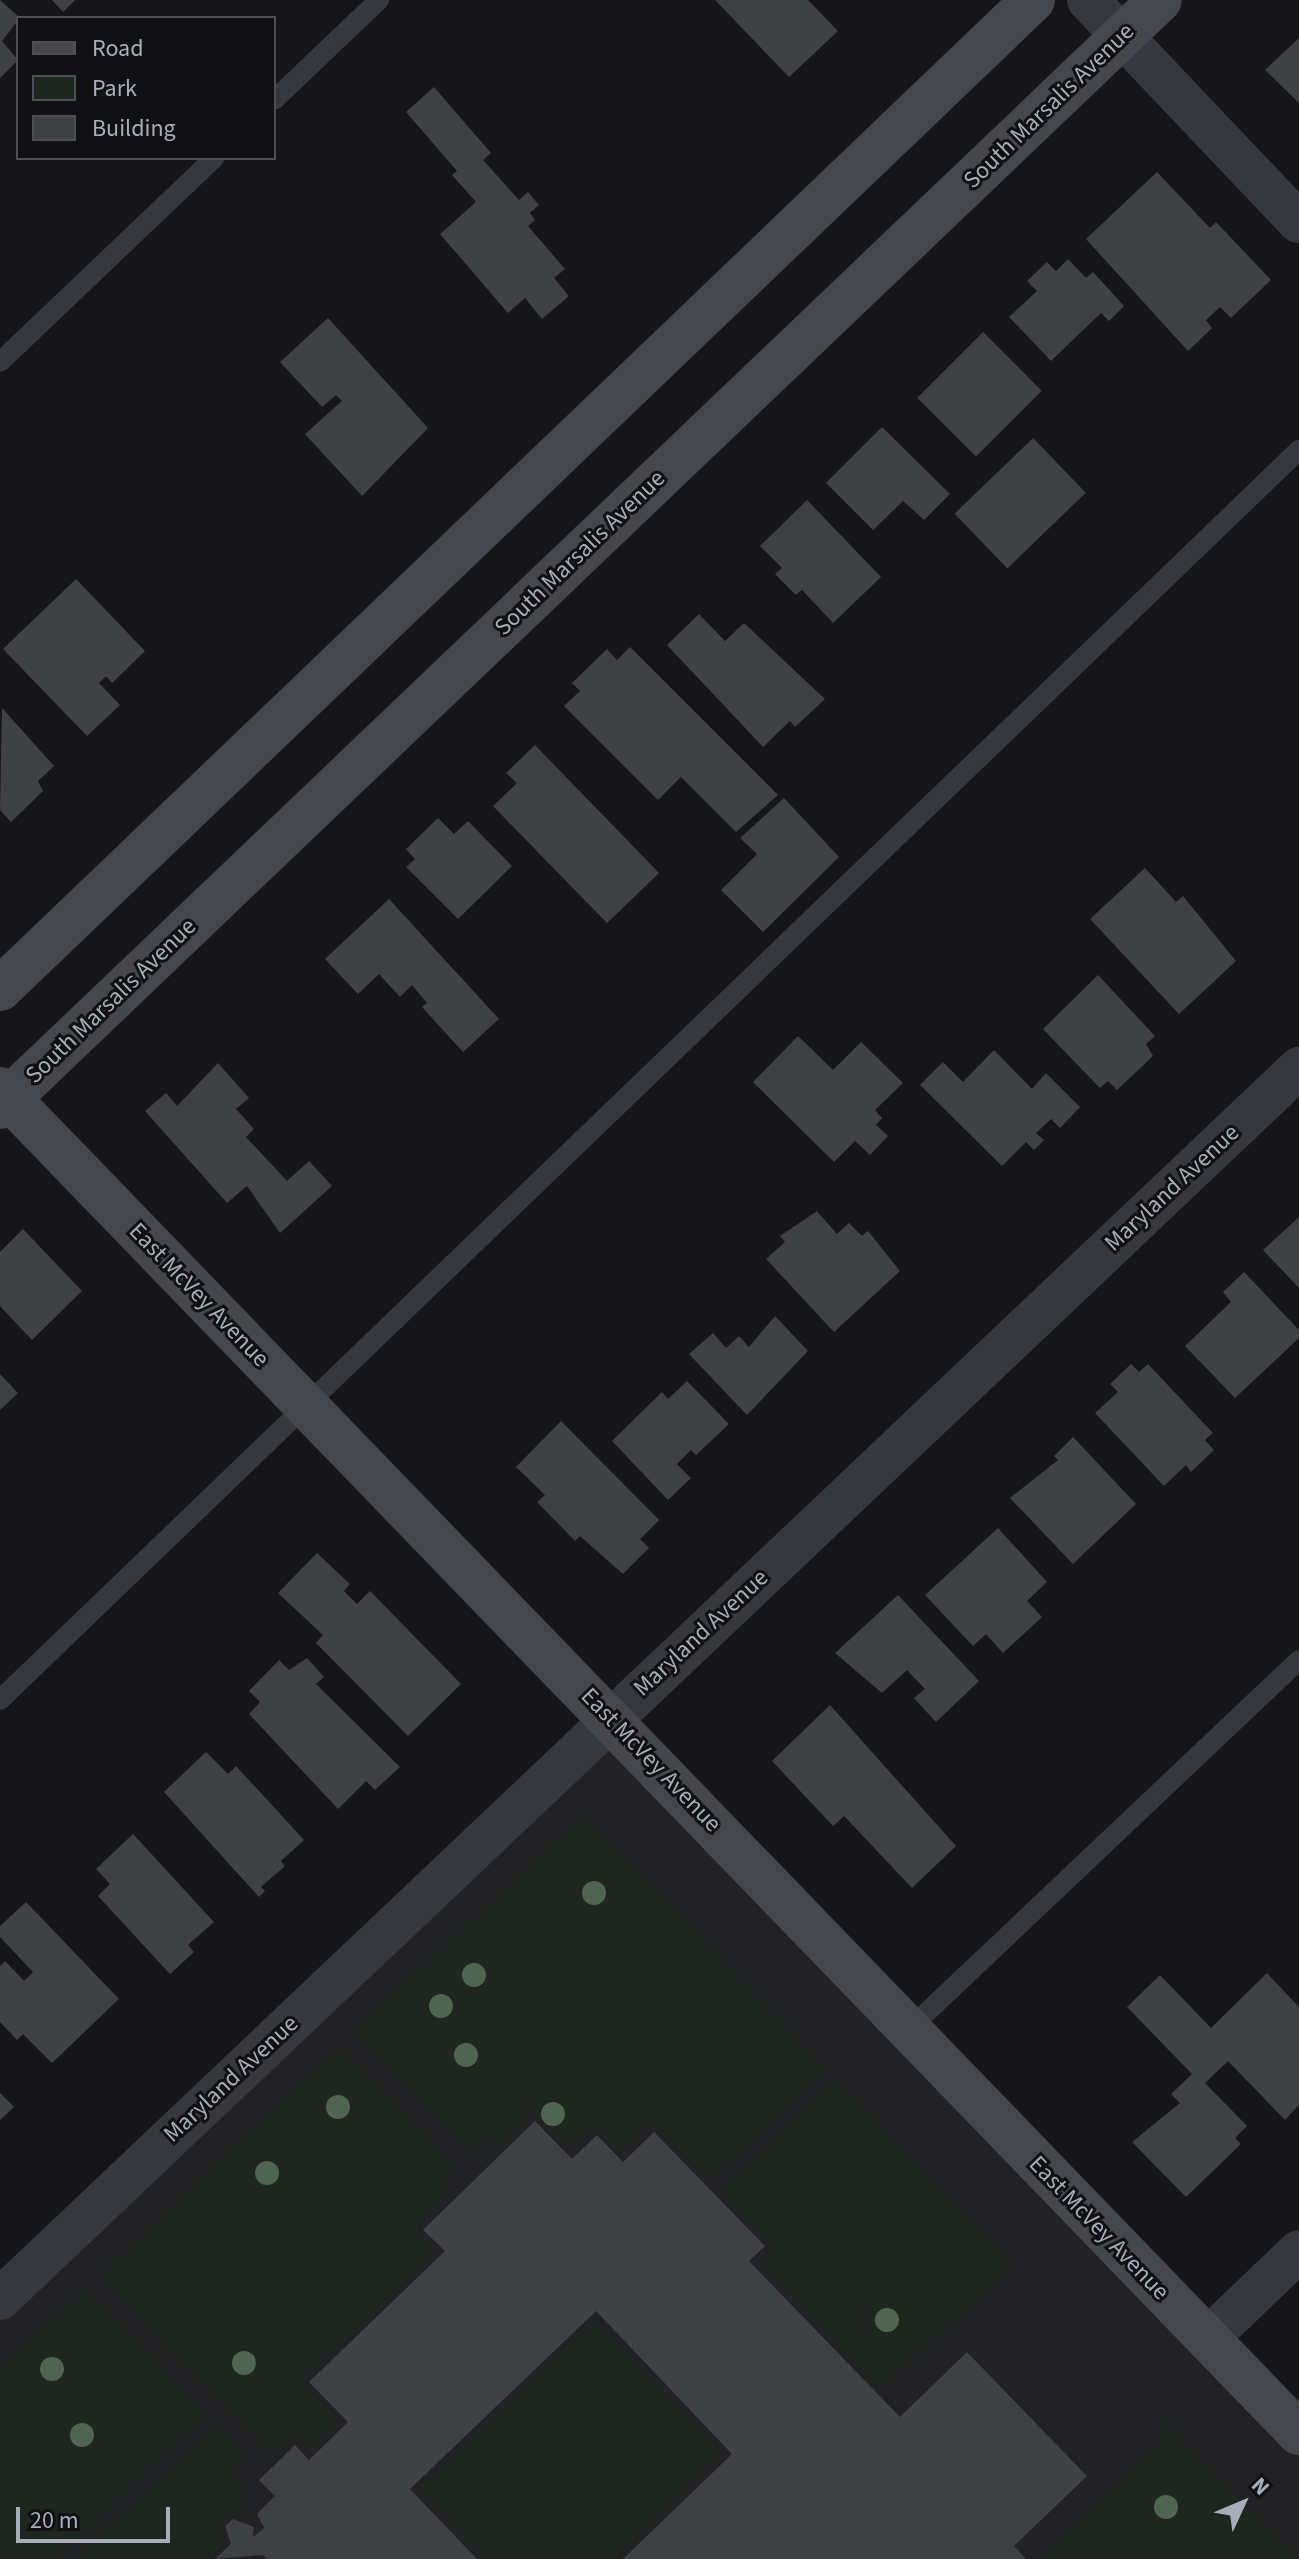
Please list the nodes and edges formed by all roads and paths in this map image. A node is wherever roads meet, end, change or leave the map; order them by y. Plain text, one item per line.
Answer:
1 (379, 0) edge
2 (1033, 0) edge
3 (1088, 0) edge
4 (1160, 0) edge
5 (1123, 36) junction
6 (276, 98) edge
7 (212, 160) edge
8 (1299, 222) edge
9 (0, 362) edge
10 (1299, 450) edge
11 (0, 989) edge
12 (1299, 1068) edge
13 (3, 1098) edge
14 (307, 1406) junction
15 (1299, 1660) edge
16 (0, 1700) edge
17 (611, 1718) junction
18 (908, 2030) junction
19 (1299, 2251) edge
20 (0, 2299) edge
21 (1207, 2339) junction
22 (1299, 2433) edge

1 - 6 lane
2 - 11 main road
3 - 5 street
4 - 5 main road, South Marsalis Avenue
5 - 8 street
5 - 13 main road, South Marsalis Avenue
7 - 9 lane
10 - 14 lane
12 - 17 street, Maryland Avenue
13 - 14 main road, East McVey Avenue
14 - 16 lane
14 - 17 main road, East McVey Avenue
15 - 18 lane
17 - 18 main road, East McVey Avenue
17 - 20 street, Maryland Avenue
18 - 21 main road, East McVey Avenue
19 - 21 street
21 - 22 main road, East McVey Avenue

